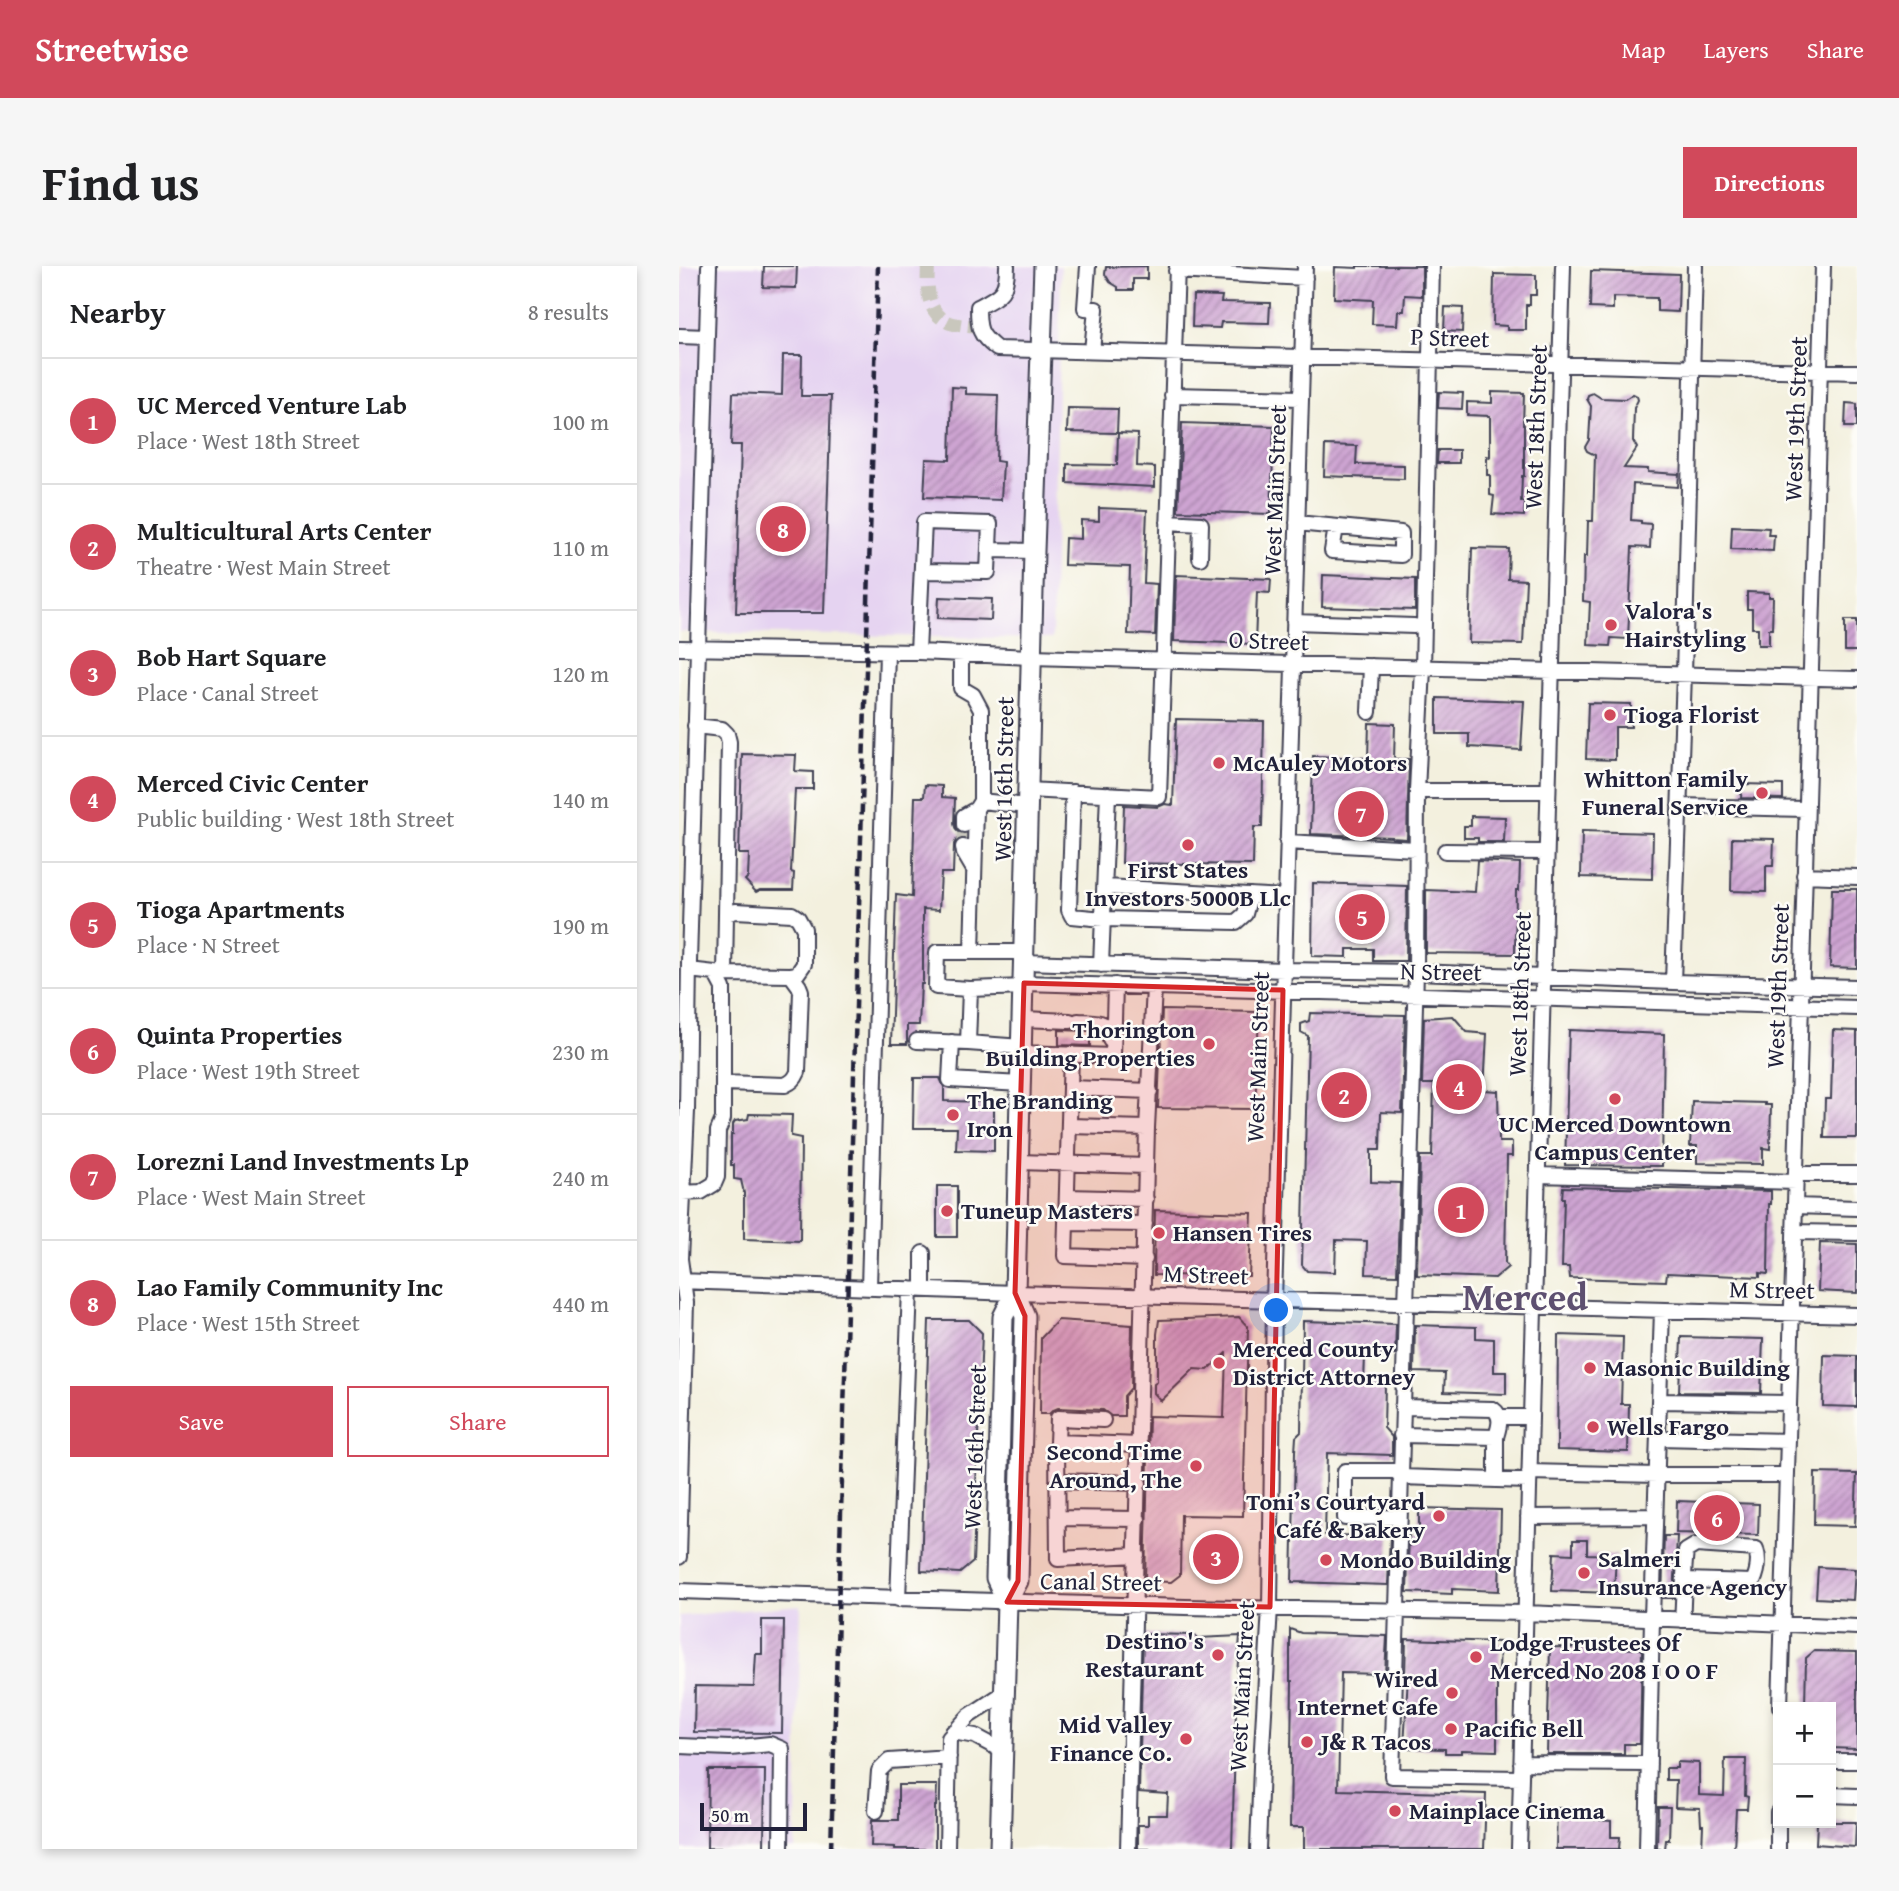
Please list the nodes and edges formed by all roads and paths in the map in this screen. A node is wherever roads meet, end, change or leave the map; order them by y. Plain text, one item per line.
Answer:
1 (709, 266) edge
2 (1007, 266) edge
3 (1044, 266) edge
4 (1088, 266) edge
5 (1432, 266) edge
6 (1563, 266) edge
7 (1695, 266) edge
8 (1823, 266) edge
9 (1176, 268) edge
10 (1305, 272) edge
11 (679, 336) edge
12 (707, 337) junction
13 (1041, 350) junction
14 (1092, 351) junction
15 (1174, 353) junction
16 (1302, 356) junction
17 (1430, 360) junction
18 (1560, 364) junction
19 (1692, 368) junction
20 (1820, 371) junction
21 (1857, 372) edge
22 (1172, 395) junction
23 (1300, 398) junction
24 (1168, 522) junction
25 (1297, 523) junction
26 (1336, 527) junction
27 (989, 550) junction
28 (1034, 551) junction
29 (1200, 558) dead end
30 (922, 571) junction
31 (1294, 622) junction
32 (1414, 626) dead end
33 (679, 648) edge
34 (697, 648) junction
35 (887, 652) junction
36 (918, 652) junction
37 (961, 654) junction
38 (1031, 657) junction
39 (1163, 661) junction
40 (1293, 664) junction
41 (1371, 666) junction
42 (1423, 668) junction
43 (1551, 670) junction
44 (1684, 674) junction
45 (1810, 678) junction
46 (1857, 679) edge
47 (1369, 712) dead end
48 (695, 726) junction
49 (1417, 791) junction
50 (1548, 791) junction
51 (1073, 792) junction
52 (1108, 794) junction
53 (1028, 798) junction
54 (979, 805) junction
55 (1679, 806) junction
56 (1806, 809) junction
57 (964, 825) tunnel mouth
58 (1287, 842) junction
59 (963, 847) tunnel mouth
60 (1416, 849) junction
61 (1445, 851) dead end
62 (1546, 852) junction
63 (974, 870) junction
64 (1804, 875) junction
65 (1857, 877) edge
66 (1106, 887) junction
67 (1250, 895) junction
68 (1286, 897) junction
69 (731, 912) junction
70 (1103, 919) junction
71 (972, 952) junction
72 (1024, 957) junction
73 (1101, 965) junction
74 (689, 970) junction
75 (1284, 970) junction
76 (1416, 972) junction
77 (720, 973) junction
78 (791, 975) junction
79 (1543, 977) junction
80 (1673, 982) junction
81 (1024, 985) junction
82 (1115, 985) junction
83 (1801, 985) junction
84 (1154, 987) junction
85 (1857, 987) edge
86 (970, 989) junction
87 (1283, 990) junction
88 (1414, 995) junction
89 (1542, 998) junction
90 (1800, 1006) junction
91 (1857, 1008) edge
92 (1023, 1019) junction
93 (917, 1041) dead end
94 (952, 1042) junction
95 (968, 1042) junction
96 (1022, 1050) junction
97 (1048, 1054) junction
98 (1071, 1055) junction
99 (723, 1083) junction
100 (1021, 1084) junction
101 (1071, 1088) junction
102 (1150, 1091) junction
103 (683, 1111) edge
104 (1069, 1126) junction
105 (1147, 1128) junction
106 (1019, 1162) junction
107 (1068, 1163) junction
108 (1146, 1166) junction
109 (1857, 1174) edge
110 (1537, 1175) junction
111 (1796, 1178) junction
112 (682, 1193) junction
113 (1067, 1197) junction
114 (1146, 1199) junction
115 (1795, 1206) junction
116 (1857, 1208) edge
117 (1066, 1223) junction
118 (1145, 1224) junction
119 (1794, 1232) junction
120 (1857, 1233) edge
121 (923, 1253) dead end
122 (1145, 1259) junction
123 (682, 1281) edge
124 (869, 1287) junction
125 (916, 1289) junction
126 (1015, 1293) junction
127 (1144, 1296) junction
128 (1274, 1300) junction
129 (1405, 1304) junction
130 (1534, 1307) junction
131 (1662, 1310) junction
132 (1792, 1313) junction
133 (1857, 1315) edge
134 (682, 1390) edge
135 (1659, 1401) junction
136 (1789, 1403) junction
137 (1402, 1407) junction
138 (1496, 1413) junction
139 (1531, 1417) junction
140 (1103, 1420) dead end
141 (1401, 1435) junction
142 (1496, 1437) junction
143 (1658, 1438) junction
144 (1788, 1441) junction
145 (1057, 1442) junction
146 (1140, 1446) junction
147 (1400, 1474) junction
148 (1657, 1475) junction
149 (1786, 1475) junction
150 (1529, 1476) junction
151 (1496, 1480) junction
152 (1057, 1482) junction
153 (1139, 1483) junction
154 (1655, 1516) junction
155 (1399, 1517) junction
156 (1528, 1517) junction
157 (1058, 1518) junction
158 (1138, 1519) junction
159 (1756, 1549) junction
160 (1784, 1550) junction
161 (1137, 1556) junction
162 (679, 1557) edge
163 (1685, 1580) junction
164 (679, 1591) edge
165 (898, 1599) junction
166 (1007, 1602) junction
167 (1135, 1605) junction
168 (1270, 1607) junction
169 (1395, 1611) junction
170 (1525, 1614) junction
171 (1652, 1618) junction
172 (1682, 1620) junction
173 (1781, 1625) junction
174 (1857, 1628) edge
175 (1004, 1693) junction
176 (1780, 1702) edge
177 (953, 1732) junction
178 (679, 1746) edge
179 (1003, 1751) junction
180 (949, 1757) junction
181 (1836, 1761) edge
182 (1857, 1761) edge
183 (1521, 1763) junction
184 (1649, 1764) junction
185 (1521, 1778) junction
186 (1836, 1795) edge
187 (1857, 1796) edge
188 (876, 1811) dead end
189 (1778, 1828) edge
190 (781, 1849) edge
191 (947, 1849) edge
192 (1000, 1849) edge
193 (1128, 1849) edge
194 (1258, 1849) edge
195 (1519, 1849) edge
196 (1647, 1849) edge
197 (1778, 1849) edge

1 - 12 street
2 - 13 street, P Street
3 - 13 main road, West 16th Street
4 - 14 street
5 - 17 street
6 - 18 street, West 18th Street
7 - 19 street
8 - 20 street, West 19th Street
9 - 10 street
9 - 15 street
10 - 16 street, West Main Street
11 - 12 street
12 - 34 street
13 - 14 street, P Street
13 - 28 main road, West 16th Street
14 - 15 street, P Street
15 - 16 street, P Street
15 - 22 street
16 - 17 street, P Street
16 - 23 street, West Main Street
17 - 18 street, P Street
17 - 42 street
18 - 19 street, P Street
18 - 43 street, West 18th Street
19 - 20 street, P Street
19 - 44 street
20 - 21 street, P Street
20 - 45 street, West 19th Street
22 - 23 street
22 - 24 street
23 - 25 street, West Main Street
24 - 29 street
24 - 39 street
25 - 26 street
25 - 31 street, West Main Street
26 - 26 street
27 - 28 street
27 - 30 street
27 - 30 street
28 - 38 main road, West 16th Street
30 - 36 street
31 - 32 street
31 - 40 street, West Main Street
33 - 34 street, O Street
34 - 35 street, O Street
34 - 48 street
35 - 36 street, O Street
35 - 124 street
36 - 37 street, O Street
37 - 38 street, O Street
37 - 54 street
38 - 39 street, O Street
38 - 53 main road, West 16th Street
39 - 40 street, O Street
39 - 52 street
40 - 41 street, O Street
40 - 58 street, West Main Street
41 - 42 street, O Street
41 - 47 street
42 - 43 street, O Street
42 - 49 street
43 - 44 street, O Street
43 - 50 street, West 18th Street
44 - 45 street, O Street
44 - 55 street
45 - 46 street, O Street
45 - 56 street, West 19th Street
48 - 69 street
48 - 74 street
49 - 50 street
49 - 60 street
50 - 62 street, West 18th Street
51 - 52 street
51 - 53 street
51 - 70 street
52 - 66 street
53 - 54 street
53 - 72 main road, West 16th Street
54 - 57 street
54 - 63 street
55 - 56 street
55 - 80 street
56 - 64 street, West 19th Street
58 - 60 street
58 - 68 street, West Main Street
59 - 63 street
60 - 76 street
61 - 62 street
62 - 79 street, West 18th Street
63 - 71 street
64 - 65 street
64 - 83 street, West 19th Street
66 - 67 street
66 - 70 street
67 - 68 street
67 - 70 street
68 - 75 street, West Main Street
69 - 77 street
69 - 78 street
70 - 73 street
71 - 72 street, N Street
71 - 86 street, N Street
72 - 73 street, N Street
72 - 81 main road, West 16th Street
73 - 75 street, N Street
74 - 77 street
74 - 103 street
75 - 76 street, N Street
75 - 87 street, West Main Street
76 - 79 street, N Street
76 - 88 street
77 - 78 street
77 - 99 street
78 - 99 street
79 - 80 street, N Street
79 - 89 street, West 18th Street
80 - 83 street, N Street
81 - 82 street, N Street
81 - 86 street, N Street
81 - 92 main road, West 16th Street
82 - 84 street, N Street
82 - 98 street
83 - 85 street, N Street
83 - 90 street, West 19th Street
84 - 87 street, N Street
84 - 102 street
86 - 95 street
87 - 88 street, N Street
87 - 128 street, West Main Street
88 - 89 street, N Street
88 - 129 street
89 - 90 street, N Street
89 - 110 street, West 18th Street
90 - 91 street, N Street
90 - 111 street, West 19th Street
92 - 96 main road, West 16th Street
92 - 97 street
93 - 94 street
94 - 95 street
94 - 100 street
95 - 96 street
96 - 97 street
96 - 100 main road, West 16th Street
97 - 98 street
98 - 101 street
99 - 112 street
100 - 106 main road, West 16th Street
101 - 102 street
101 - 104 street
102 - 105 street
103 - 112 street
104 - 105 street
104 - 107 street
105 - 108 street
106 - 107 street
106 - 126 main road, West 16th Street
107 - 108 street
107 - 113 street
108 - 114 street
109 - 111 street
110 - 111 street
110 - 130 street, West 18th Street
111 - 115 street, West 19th Street
112 - 123 street
113 - 114 street
113 - 117 street
114 - 118 street
115 - 116 street
115 - 119 street, West 19th Street
117 - 118 street
117 - 122 street
118 - 122 street
119 - 120 street
119 - 132 street, West 19th Street
121 - 125 street
122 - 127 street
123 - 124 street, M Street
123 - 134 street
124 - 125 street, M Street
125 - 126 street, M Street
125 - 165 street
126 - 127 street, M Street
126 - 166 main road, West 16th Street
127 - 128 street, M Street
127 - 146 street
128 - 129 street, M Street
128 - 168 street, West Main Street
129 - 130 street, M Street
129 - 137 street
130 - 131 street, M Street
130 - 139 street, West 18th Street
131 - 132 street, M Street
131 - 135 street
132 - 133 street, M Street
132 - 136 street, West 19th Street
134 - 162 street
135 - 136 street
135 - 143 street
136 - 144 street, West 19th Street
137 - 138 street
137 - 141 street
138 - 139 street
138 - 142 street
139 - 150 street, West 18th Street
140 - 145 street
141 - 142 street
141 - 147 street
142 - 151 street
143 - 144 street
143 - 148 street
144 - 149 street, West 19th Street
145 - 146 street
145 - 152 street
146 - 153 street
147 - 151 street
147 - 155 street
147 - 155 street
148 - 149 street
148 - 150 street
148 - 154 street
149 - 160 street, West 19th Street
150 - 151 street
150 - 156 street, West 18th Street
152 - 153 street
152 - 157 street
153 - 158 street
154 - 156 street
154 - 171 street
155 - 169 street
156 - 170 street, West 18th Street
157 - 158 street
157 - 161 street
158 - 161 street
159 - 160 street
159 - 163 street
159 - 163 street
160 - 173 street, West 19th Street
161 - 167 street
163 - 172 street
164 - 165 street, Canal Street
165 - 166 street, Canal Street
166 - 167 street, Canal Street
166 - 175 main road, West 16th Street
167 - 168 street, Canal Street
167 - 193 street
168 - 169 street, Canal Street
168 - 194 street, West Main Street
169 - 170 street, Canal Street
169 - 185 street
170 - 171 street, Canal Street
170 - 183 street, West 18th Street
171 - 172 street, Canal Street
171 - 184 street
172 - 173 street, Canal Street
173 - 174 street, Canal Street
173 - 176 street, West 19th Street
175 - 177 street
175 - 179 main road, West 16th Street
177 - 179 street
177 - 180 street
178 - 190 street
179 - 192 main road, West 16th Street
180 - 188 street
180 - 191 street
181 - 182 street
183 - 184 street
183 - 185 street, West 18th Street
184 - 196 street
185 - 195 street, West 18th Street
186 - 187 street
189 - 197 street

